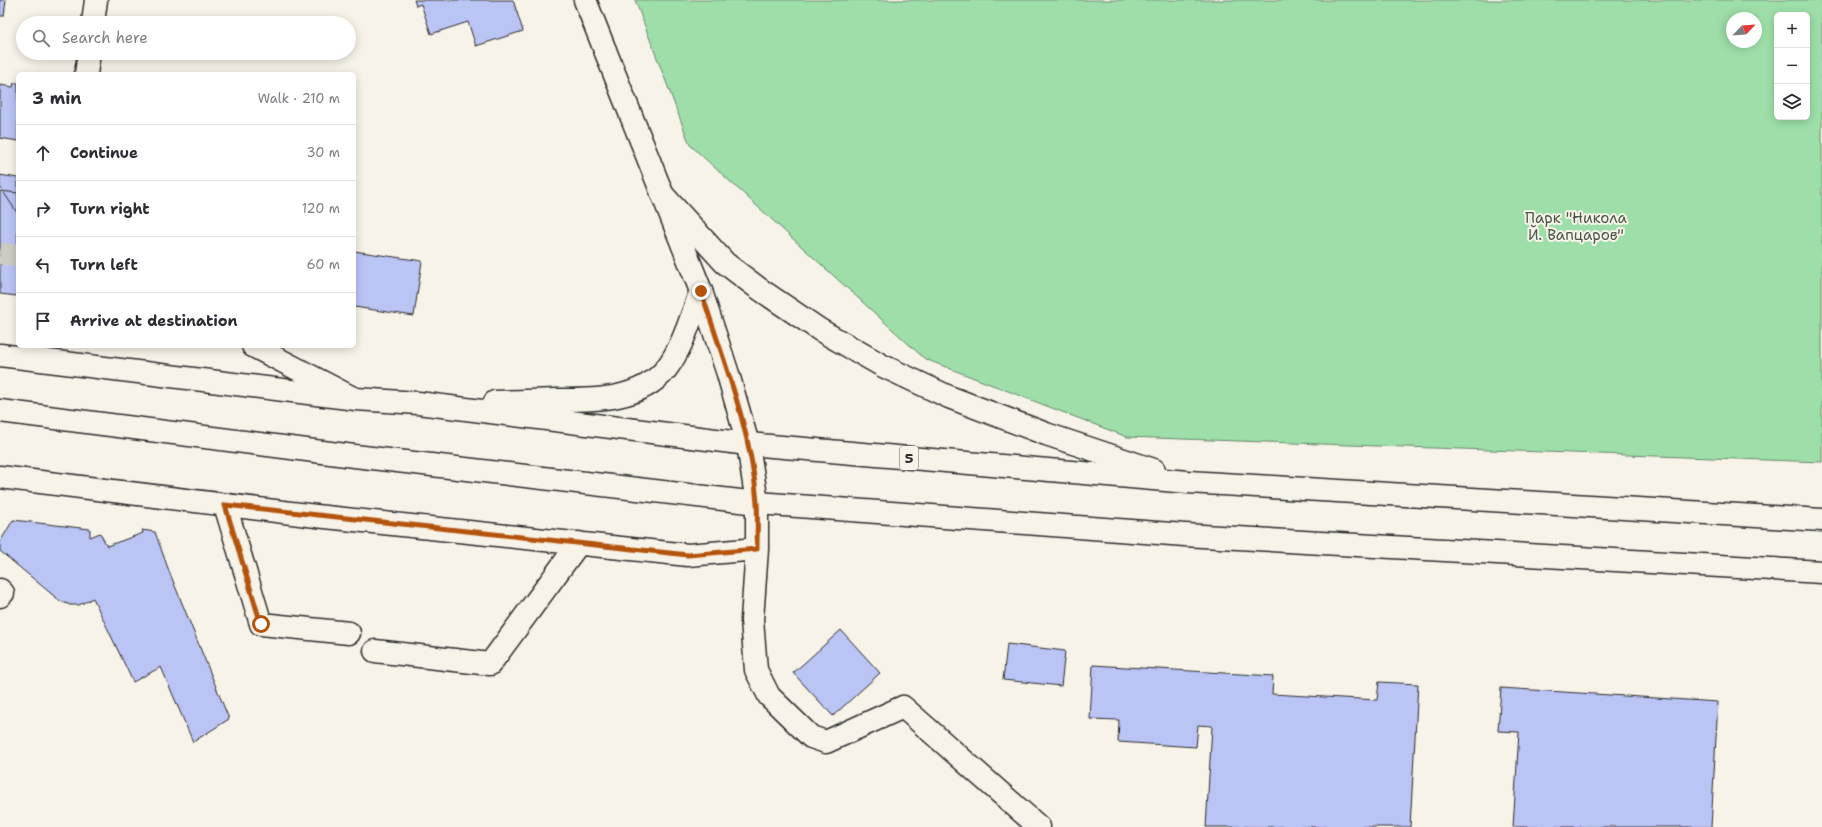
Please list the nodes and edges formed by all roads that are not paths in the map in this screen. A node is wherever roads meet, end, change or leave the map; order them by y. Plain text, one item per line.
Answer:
1 (96, 0) edge
2 (585, 0) edge
3 (94, 16) edge
4 (88, 60) edge
5 (86, 72) edge
6 (662, 194) junction
7 (701, 291) junction
8 (257, 348) edge
9 (0, 355) edge
10 (356, 399) junction
11 (418, 404) junction
12 (0, 411) edge
13 (748, 444) junction
14 (0, 477) edge
15 (1188, 482) junction
16 (757, 503) junction
17 (225, 505) junction
18 (1822, 520) edge
19 (579, 543) junction
20 (757, 549) junction
21 (1822, 572) edge
22 (0, 590) edge
23 (0, 596) edge
24 (349, 633) dead end
25 (375, 651) dead end
26 (1039, 827) edge

1 - 3 main road
2 - 6 main road
4 - 5 main road
6 - 7 main road
6 - 15 main road
7 - 11 main road
7 - 13 main road
8 - 10 main road
9 - 10 main road, 5
10 - 11 main road, 5
11 - 13 main road, 5
12 - 16 main road
13 - 15 main road, 5
13 - 16 main road
14 - 17 main road
15 - 18 main road, 5
16 - 20 main road
16 - 21 main road
17 - 19 main road
17 - 24 main road
19 - 20 main road
19 - 25 main road
20 - 26 main road
22 - 23 main road

